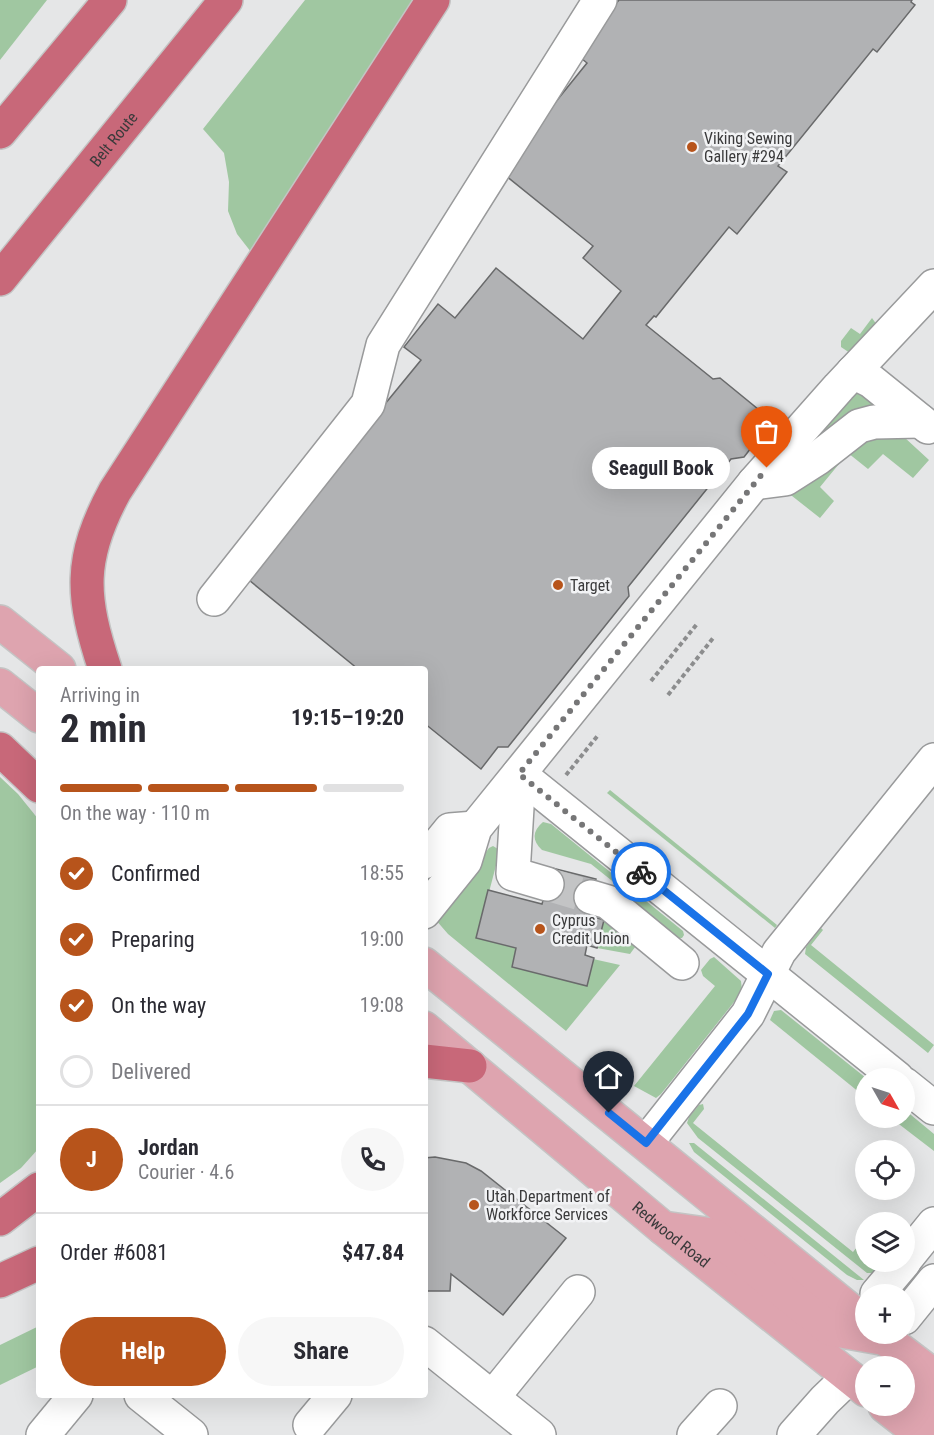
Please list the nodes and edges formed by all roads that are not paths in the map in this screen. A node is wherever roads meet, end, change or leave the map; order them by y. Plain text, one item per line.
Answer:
1 (111, 0) edge
2 (226, 0) edge
3 (433, 0) edge
4 (600, 0) edge
5 (0, 132) edge
6 (0, 279) edge
7 (934, 286) edge
8 (853, 372) junction
9 (927, 426) edge
10 (754, 483) junction
11 (214, 598) dead end
12 (0, 622) edge
13 (55, 666) edge
14 (104, 666) edge
15 (0, 685) edge
16 (36, 714) edge
17 (0, 749) edge
18 (934, 760) edge
19 (519, 774) junction
20 (36, 783) edge
21 (475, 828) junction
22 (428, 857) edge
23 (548, 884) tunnel mouth
24 (591, 897) tunnel mouth
25 (428, 907) edge
26 (682, 963) dead end
27 (428, 967) edge
28 (768, 974) junction
29 (428, 1031) edge
30 (428, 1061) edge
31 (470, 1066) junction
32 (885, 1068) edge
33 (915, 1093) edge
34 (934, 1108) edge
35 (646, 1143) junction
36 (36, 1191) edge
37 (0, 1219) edge
38 (934, 1224) edge
39 (663, 1228) junction
40 (915, 1247) edge
41 (36, 1264) edge
42 (0, 1281) edge
43 (934, 1281) edge
44 (578, 1292) dead end
45 (915, 1295) edge
46 (855, 1303) edge
47 (855, 1325) edge
48 (902, 1344) edge
49 (428, 1346) edge
50 (934, 1376) edge
51 (855, 1379) edge
52 (855, 1386) edge
53 (493, 1397) junction
54 (915, 1397) edge
55 (74, 1398) edge
56 (145, 1398) edge
57 (332, 1398) edge
58 (720, 1406) dead end
59 (934, 1412) edge
60 (898, 1416) edge
61 (309, 1425) dead end
62 (43, 1435) edge
63 (190, 1435) edge
64 (539, 1435) edge
65 (694, 1435) edge
66 (794, 1435) edge
67 (922, 1435) edge

1 - 5 highway
2 - 6 highway, Belt Route
3 - 14 highway
4 - 11 street
7 - 8 street
8 - 9 street
8 - 10 street
9 - 10 street
10 - 19 street
12 - 13 main road
15 - 16 main road
17 - 20 highway
18 - 28 street
19 - 21 street
19 - 23 street
19 - 28 street
21 - 22 street
21 - 25 street
24 - 26 street
27 - 35 main road
28 - 32 street
28 - 35 street
29 - 31 main road, Redwood Road
30 - 31 highway
31 - 39 main road, Redwood Road
33 - 34 street
35 - 46 main road
36 - 37 highway
38 - 40 street
39 - 47 main road
39 - 51 main road, Redwood Road
41 - 42 highway
43 - 45 street
44 - 53 street
48 - 50 main road
49 - 53 street
52 - 66 street
53 - 64 street
54 - 59 main road
55 - 62 street
56 - 63 street
57 - 61 street
58 - 65 street
60 - 67 main road

